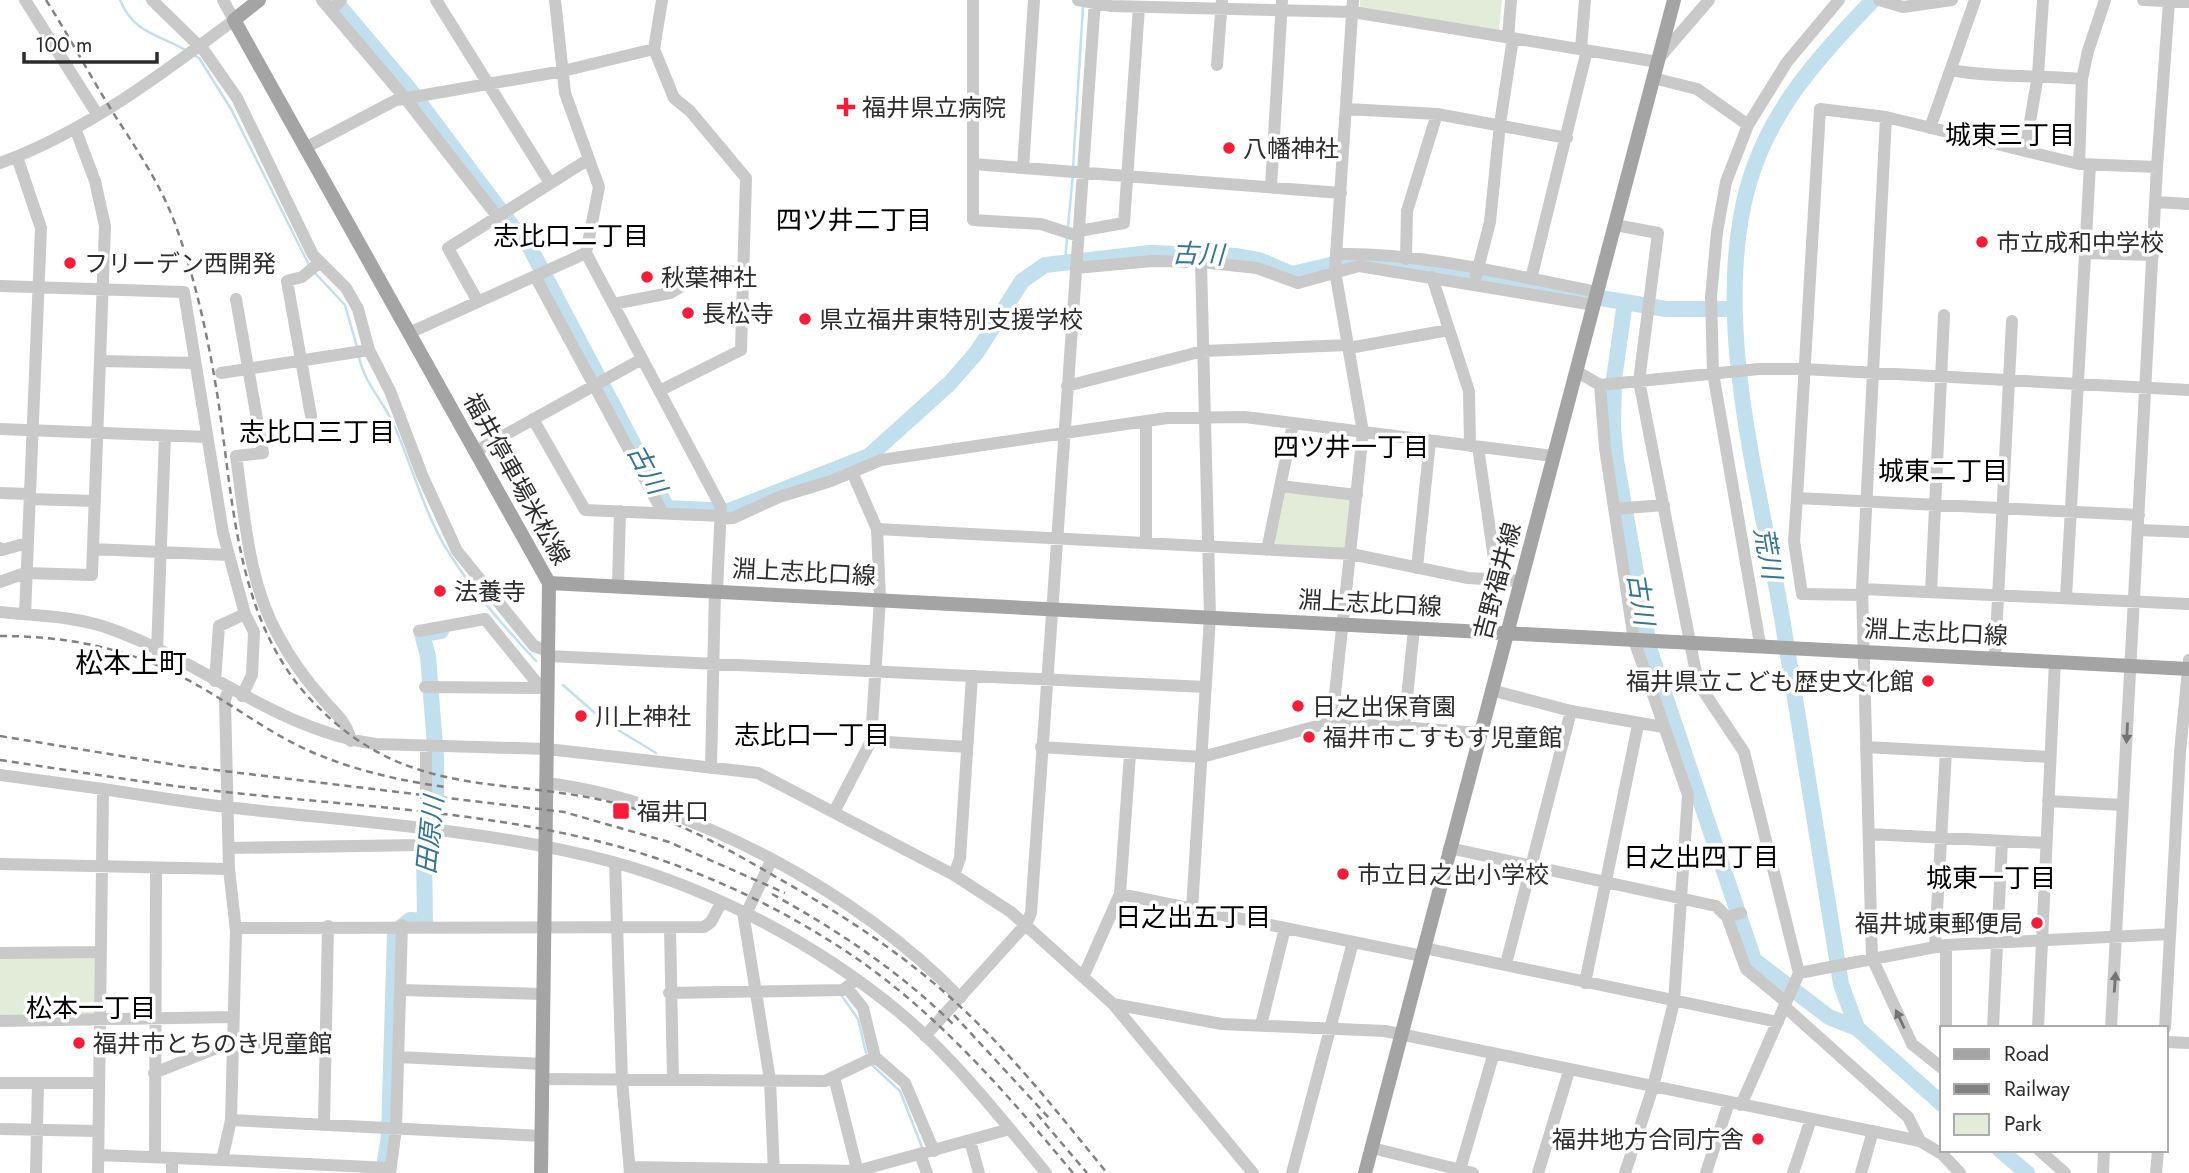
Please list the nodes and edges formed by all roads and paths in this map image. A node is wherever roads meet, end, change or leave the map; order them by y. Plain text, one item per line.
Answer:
1 (25, 0) edge
2 (152, 0) edge
3 (223, 0) edge
4 (259, 0) edge
5 (322, 0) edge
6 (341, 0) edge
7 (436, 0) edge
8 (555, 0) edge
9 (662, 0) edge
10 (973, 0) edge
11 (1034, 0) edge
12 (1078, 0) edge
13 (1511, 0) edge
14 (1585, 0) edge
15 (1674, 0) edge
16 (1709, 0) edge
17 (1839, 0) edge
18 (1879, 0) edge
19 (1952, 0) edge
20 (1975, 0) edge
21 (2043, 0) edge
22 (2105, 0) edge
23 (2143, 0) edge
24 (1095, 1) edge
25 (2169, 2) junction
26 (2189, 2) edge
27 (1163, 4) edge
28 (1222, 4) edge
29 (1282, 5) edge
30 (1139, 6) junction
31 (1353, 6) edge
32 (331, 11) junction
33 (234, 20) junction
34 (1511, 38) junction
35 (200, 46) junction
36 (654, 49) junction
37 (1584, 50) junction
38 (1658, 60) junction
39 (1217, 65) dead end
40 (1951, 70) junction
41 (563, 71) junction
42 (2038, 75) junction
43 (1653, 78) junction
44 (2082, 79) junction
45 (489, 83) junction
46 (405, 98) junction
47 (1347, 109) junction
48 (97, 114) junction
49 (1437, 114) junction
50 (1886, 117) junction
51 (1500, 124) junction
52 (1748, 125) junction
53 (75, 128) junction
54 (1930, 128) junction
55 (1567, 138) junction
56 (305, 148) junction
57 (2025, 151) junction
58 (17, 157) junction
59 (589, 159) junction
60 (0, 163) edge
61 (973, 164) junction
62 (2085, 165) junction
63 (2157, 167) junction
64 (1023, 168) junction
65 (1083, 172) junction
66 (1127, 175) junction
67 (550, 183) junction
68 (1271, 187) junction
69 (1341, 192) junction
70 (2155, 202) junction
71 (2189, 204) edge
72 (497, 216) junction
73 (1615, 225) junction
74 (1079, 233) junction
75 (586, 253) junction
76 (2085, 253) junction
77 (1337, 254) junction
78 (2153, 255) junction
79 (1406, 259) junction
80 (320, 262) junction
81 (1201, 262) junction
82 (1076, 268) junction
83 (1476, 269) junction
84 (1335, 271) junction
85 (746, 272) junction
86 (535, 276) junction
87 (1432, 277) junction
88 (1531, 279) junction
89 (1475, 283) junction
90 (0, 286) edge
91 (39, 286) junction
92 (103, 289) junction
93 (1595, 298) junction
94 (236, 299) dead end
95 (478, 302) junction
96 (613, 304) junction
97 (1944, 315) dead end
98 (2012, 321) dead end
99 (1449, 330) junction
100 (409, 333) junction
101 (1348, 347) junction
102 (369, 350) junction
103 (1203, 351) junction
104 (302, 359) junction
105 (642, 359) junction
106 (100, 361) junction
107 (195, 363) junction
108 (248, 368) junction
109 (1803, 369) junction
110 (1576, 371) junction
111 (221, 373) dead end
112 (1713, 373) junction
113 (1872, 373) junction
114 (1941, 377) junction
115 (1639, 381) junction
116 (2009, 381) junction
117 (1608, 384) junction
118 (2077, 384) junction
119 (594, 385) junction
120 (1067, 386) junction
121 (2146, 388) junction
122 (2189, 390) edge
123 (659, 391) junction
124 (311, 416) dead end
125 (1205, 416) junction
126 (533, 419) junction
127 (1146, 421) junction
128 (1293, 424) junction
129 (0, 429) edge
130 (33, 430) junction
131 (1363, 432) junction
132 (97, 433) junction
133 (1064, 435) junction
134 (165, 436) junction
135 (207, 437) junction
136 (1430, 441) junction
137 (1474, 446) junction
138 (476, 451) junction
139 (1553, 456) junction
140 (852, 472) junction
141 (1280, 486) junction
142 (0, 493) edge
143 (1357, 495) junction
144 (29, 496) junction
145 (1797, 498) junction
146 (1866, 499) junction
147 (94, 502) junction
148 (1935, 503) junction
149 (1664, 505) junction
150 (2002, 507) junction
151 (1620, 509) junction
152 (620, 511) junction
153 (2070, 511) junction
154 (663, 513) junction
155 (2139, 515) junction
156 (721, 517) junction
157 (877, 529) junction
158 (2138, 530) junction
159 (2189, 532) edge
160 (1057, 538) junction
161 (27, 543) junction
162 (1146, 543) junction
163 (1209, 547) junction
164 (0, 548) edge
165 (93, 549) junction
166 (1267, 550) junction
167 (160, 554) junction
168 (1351, 554) junction
169 (228, 555) junction
170 (1416, 568) junction
171 (25, 573) junction
172 (1497, 580) junction
173 (1520, 581) junction
174 (0, 582) edge
175 (549, 583) junction
176 (618, 585) junction
177 (716, 590) junction
178 (1862, 592) junction
179 (1931, 592) junction
180 (1998, 595) junction
181 (2066, 598) junction
182 (880, 599) junction
183 (2134, 602) junction
184 (2189, 604) edge
185 (1052, 608) junction
186 (0, 612) edge
187 (24, 614) junction
188 (245, 614) junction
189 (493, 614) junction
190 (1210, 617) junction
191 (1344, 625) junction
192 (1414, 628) junction
193 (419, 631) dead end
194 (1507, 632) junction
195 (1642, 640) junction
196 (1691, 642) junction
197 (1760, 644) junction
198 (157, 651) junction
199 (1863, 651) junction
200 (548, 654) junction
201 (1995, 657) junction
202 (2055, 661) junction
203 (714, 662) junction
204 (2131, 665) junction
205 (2188, 666) edge
206 (875, 670) junction
207 (972, 676) junction
208 (1046, 679) junction
209 (215, 681) junction
210 (425, 687) dead end
211 (1206, 687) junction
212 (229, 688) junction
213 (544, 688) junction
214 (1492, 690) junction
215 (242, 696) junction
216 (1571, 710) junction
217 (1332, 722) junction
218 (1638, 725) junction
219 (1663, 727) junction
220 (1404, 728) junction
221 (1480, 733) junction
222 (351, 741) junction
223 (872, 741) junction
224 (426, 746) junction
225 (967, 747) junction
226 (1041, 747) junction
227 (1866, 747) junction
228 (547, 748) junction
229 (1946, 752) junction
230 (1130, 754) junction
231 (1202, 757) junction
232 (2050, 757) junction
233 (711, 768) junction
234 (0, 775) edge
235 (546, 783) junction
236 (103, 789) junction
237 (2048, 801) junction
238 (2123, 805) junction
239 (228, 807) junction
240 (834, 812) junction
241 (427, 828) junction
242 (1869, 834) junction
243 (1941, 838) junction
244 (2001, 841) junction
245 (2046, 843) junction
246 (230, 848) junction
247 (546, 848) junction
248 (1449, 848) junction
249 (771, 861) junction
250 (615, 863) junction
251 (0, 864) edge
252 (1531, 866) junction
253 (101, 867) junction
254 (156, 869) junction
255 (229, 869) junction
256 (954, 875) junction
257 (1606, 883) junction
258 (1120, 894) junction
259 (1683, 899) junction
260 (721, 903) junction
261 (1192, 910) junction
262 (744, 913) junction
263 (1026, 924) junction
264 (402, 925) junction
265 (328, 926) junction
266 (236, 928) junction
267 (670, 928) junction
268 (1284, 928) junction
269 (545, 930) junction
270 (615, 930) junction
271 (2170, 934) junction
272 (2118, 936) junction
273 (2042, 940) junction
274 (1353, 942) junction
275 (1996, 942) junction
276 (1941, 945) junction
277 (100, 952) junction
278 (1423, 952) junction
279 (0, 953) edge
280 (1872, 958) junction
281 (1506, 964) junction
282 (1084, 975) junction
283 (1797, 977) junction
284 (1585, 982) junction
285 (851, 984) junction
286 (400, 990) junction
287 (755, 991) junction
288 (669, 993) junction
289 (544, 994) junction
290 (960, 998) junction
291 (1674, 1002) junction
292 (1786, 1002) junction
293 (1113, 1004) junction
294 (156, 1017) junction
295 (233, 1017) junction
296 (100, 1020) junction
297 (0, 1021) edge
298 (1778, 1022) junction
299 (1261, 1025) junction
300 (1947, 1026) edge
301 (1993, 1026) edge
302 (2038, 1026) edge
303 (2111, 1026) edge
304 (2165, 1026) edge
305 (1332, 1029) junction
306 (925, 1035) junction
307 (1402, 1037) junction
308 (232, 1042) junction
309 (2168, 1042) edge
310 (325, 1043) junction
311 (2189, 1044) edge
312 (1493, 1056) junction
313 (874, 1057) junction
314 (398, 1058) junction
315 (1940, 1066) edge
316 (1569, 1071) junction
317 (543, 1072) junction
318 (154, 1073) junction
319 (834, 1077) junction
320 (622, 1080) junction
321 (673, 1080) junction
322 (771, 1080) junction
323 (0, 1083) edge
324 (38, 1083) junction
325 (99, 1083) junction
326 (1653, 1087) junction
327 (1735, 1103) junction
328 (1811, 1119) junction
329 (231, 1120) junction
330 (324, 1124) junction
331 (0, 1129) edge
332 (396, 1129) junction
333 (1010, 1129) junction
334 (37, 1130) junction
335 (99, 1131) junction
336 (1873, 1131) junction
337 (542, 1136) junction
338 (970, 1141) junction
339 (1920, 1141) junction
340 (1372, 1148) junction
341 (933, 1151) junction
342 (2041, 1152) edge
343 (2104, 1152) edge
344 (2158, 1152) edge
345 (919, 1154) junction
346 (98, 1156) junction
347 (155, 1157) junction
348 (172, 1158) junction
349 (222, 1160) junction
350 (630, 1170) edge
351 (391, 1171) edge
352 (774, 1171) edge
353 (858, 1172) edge
354 (1464, 1172) edge
355 (36, 1173) edge
356 (98, 1173) edge
357 (172, 1173) edge
358 (541, 1173) edge
359 (927, 1173) edge
360 (979, 1173) edge
361 (1046, 1173) edge
362 (1253, 1173) edge
363 (1292, 1173) edge
364 (1365, 1173) edge
365 (1538, 1173) edge
366 (1625, 1173) edge
367 (1706, 1173) edge
368 (1793, 1173) edge
369 (1861, 1173) edge
370 (1960, 1173) edge
371 (2064, 1173) edge
372 (2103, 1173) edge
373 (2156, 1173) edge

1 - 48 street
2 - 35 street
3 - 33 street
4 - 33 main road
5 - 32 street
6 - 32 street
7 - 45 street
8 - 41 street
9 - 36 street
10 - 61 street
11 - 64 street
12 - 24 street
13 - 34 street
14 - 37 street
15 - 38 main road, 吉野福井線
16 - 38 street
17 - 52 street
18 - 19 street
20 - 40 street
21 - 42 street
22 - 44 street
23 - 25 street
24 - 30 street
24 - 65 street
25 - 26 street
25 - 63 street
27 - 28 street
27 - 30 street
28 - 29 street
28 - 39 street
29 - 31 street
29 - 68 street
30 - 66 street
31 - 34 street
31 - 47 street
32 - 46 street
33 - 35 street
33 - 56 main road, 福井停車場米松線
34 - 37 street
34 - 51 street
35 - 48 street
35 - 80 street
36 - 41 street
36 - 85 street
37 - 38 street
37 - 55 street
38 - 43 main road, 吉野福井線
40 - 42 street
40 - 54 street
41 - 45 street
41 - 59 street
42 - 44 street
42 - 57 street
43 - 52 street
43 - 73 main road, 吉野福井線
44 - 62 street
45 - 46 street
45 - 67 street
46 - 56 street
46 - 72 street
47 - 49 street
47 - 69 street
48 - 53 street
49 - 51 street
49 - 79 street
50 - 54 street
50 - 109 street
50 - 113 street
51 - 55 street
51 - 83 street
52 - 112 street
53 - 58 street
53 - 92 street
54 - 57 street
55 - 88 street
56 - 100 main road, 福井停車場米松線
57 - 62 street
58 - 60 street
58 - 91 street
59 - 67 street
59 - 75 street
61 - 64 street
61 - 74 street
62 - 63 street
62 - 76 street
63 - 70 street
64 - 65 street
65 - 66 street
65 - 74 street
66 - 68 street
66 - 74 street
67 - 72 street
68 - 69 street
69 - 77 street
70 - 71 street
70 - 78 street
72 - 95 street
73 - 93 main road, 吉野福井線
73 - 115 street
74 - 82 street
75 - 86 street
75 - 96 street
76 - 78 street
76 - 118 street
77 - 79 street
77 - 84 street
78 - 121 street
79 - 83 street
80 - 102 street
80 - 104 street
81 - 82 street
81 - 84 street
81 - 103 street
82 - 120 street
83 - 88 street
83 - 89 street
84 - 87 street
84 - 101 street
85 - 96 street
85 - 123 street
86 - 95 street
86 - 119 street
87 - 89 street
87 - 99 street
88 - 93 street
89 - 93 street
90 - 91 street
91 - 92 street
91 - 130 street
92 - 106 street
92 - 107 street
93 - 110 main road, 吉野福井線
94 - 108 street
95 - 100 street
96 - 105 street
97 - 114 street
98 - 116 street
99 - 101 street
99 - 137 street
100 - 138 main road, 福井停車場米松線
101 - 103 street
101 - 131 street
102 - 104 street
102 - 189 street
103 - 120 street
103 - 125 street
104 - 108 street
104 - 124 street
105 - 119 street
105 - 123 street
106 - 107 street
106 - 132 street
107 - 135 street
108 - 111 street
108 - 222 street
109 - 112 street
109 - 113 street
109 - 145 street
110 - 117 street
110 - 139 main road, 吉野福井線
112 - 115 street
112 - 197 street
113 - 114 street
113 - 146 street
114 - 116 street
114 - 148 street
115 - 117 street
115 - 149 street
116 - 118 street
116 - 150 street
117 - 151 street
118 - 121 street
118 - 153 street
119 - 126 street
119 - 154 street
120 - 133 street
121 - 122 street
121 - 155 street
123 - 156 street
125 - 127 street
125 - 128 street
125 - 163 street
126 - 138 street
126 - 152 street
127 - 133 street
127 - 162 street
128 - 131 street
128 - 141 street
129 - 130 street
130 - 132 street
130 - 144 street
131 - 136 street
131 - 143 street
132 - 134 street
132 - 147 street
133 - 140 street
133 - 160 street
134 - 135 street
134 - 167 street
135 - 169 street
136 - 137 street
136 - 170 street
137 - 139 street
137 - 172 street
138 - 175 main road, 福井停車場米松線
139 - 173 main road, 吉野福井線
140 - 156 street
140 - 157 street
141 - 143 street
141 - 166 street
142 - 144 street
143 - 168 street
144 - 147 street
144 - 161 street
145 - 146 street
145 - 178 street
146 - 148 street
146 - 178 street
147 - 165 street
148 - 150 street
148 - 179 street
149 - 151 street
149 - 196 street
150 - 153 street
150 - 180 street
151 - 195 street
152 - 154 street
152 - 176 street
153 - 155 street
153 - 181 street
154 - 156 street
155 - 158 street
156 - 177 street
157 - 160 street
157 - 182 street
158 - 159 street
158 - 183 street
160 - 162 street
160 - 185 street
161 - 164 street
161 - 171 street
162 - 163 street
163 - 166 street
163 - 190 street
165 - 167 street
165 - 171 street
166 - 168 street
167 - 169 street
167 - 198 street
168 - 170 street
168 - 191 street
169 - 188 street
170 - 172 street
171 - 174 street
171 - 187 street
172 - 173 street
173 - 194 main road, 吉野福井線
175 - 176 main road, 淵上志比口線
175 - 200 main road, 福井停車場米松線
176 - 177 main road, 淵上志比口線
177 - 182 main road, 淵上志比口線
177 - 203 street
178 - 179 street
178 - 199 street
179 - 180 street
180 - 181 street
180 - 201 street
181 - 183 street
182 - 185 main road, 淵上志比口線
182 - 206 street
183 - 184 street
183 - 204 street
185 - 190 main road, 淵上志比口線
185 - 208 street
186 - 187 street
187 - 198 street
188 - 209 street
188 - 215 street
189 - 193 street
189 - 200 street
189 - 213 street
190 - 191 main road, 淵上志比口線
190 - 211 street
191 - 192 main road, 淵上志比口線
191 - 217 street
192 - 194 main road, 淵上志比口線
192 - 220 street
194 - 195 main road, 淵上志比口線
194 - 214 main road, 吉野福井線
195 - 196 main road, 淵上志比口線
195 - 219 street
196 - 197 main road, 淵上志比口線
196 - 283 street
197 - 199 main road, 淵上志比口線
198 - 209 street
199 - 201 main road, 淵上志比口線
199 - 227 street
200 - 203 street
200 - 213 main road, 福井停車場米松線
201 - 202 main road, 淵上志比口線
202 - 204 main road, 淵上志比口線
202 - 232 street
203 - 206 street
203 - 233 street
204 - 205 main road, 淵上志比口線
204 -> 238 street
205 - 271 street
206 - 207 street
206 - 223 street
207 - 208 street
207 - 225 street
208 - 211 street
208 - 226 street
209 - 212 street
210 - 213 street
211 - 231 street
212 - 215 street
212 - 239 street
213 - 228 main road, 福井停車場米松線
214 - 216 street
214 - 221 main road, 吉野福井線
215 - 222 street
216 - 218 street
216 - 252 street
217 - 220 street
217 - 231 street
218 - 219 street
218 - 257 street
219 - 259 street
220 - 221 street
221 - 248 main road, 吉野福井線
222 - 224 street
223 - 225 street
223 - 240 street
224 - 228 street
224 - 241 street
225 - 256 street
226 - 230 street
226 - 263 street
227 - 229 street
227 - 242 street
228 - 233 street
228 - 235 main road, 福井停車場米松線
229 - 232 street
229 - 243 street
230 - 231 street
230 - 258 street
231 - 261 street
232 - 237 street
233 - 240 street
234 - 236 street
235 - 247 main road, 福井停車場米松線
235 - 249 street
236 - 239 street
236 - 253 street
237 - 238 street
237 - 245 street
238 - 272 street
239 - 241 street
239 - 246 street
240 - 256 street
241 - 246 street
241 - 247 street
242 - 243 street
242 - 280 street
243 - 244 street
243 - 276 street
244 - 245 street
244 - 275 street
245 - 273 street
246 - 255 street
247 - 250 street
247 - 269 main road, 福井停車場米松線
248 - 252 street
248 - 278 main road, 吉野福井線
249 - 262 street
249 - 290 street
250 - 260 street
250 - 270 street
251 - 253 street
252 - 257 street
252 - 281 street
253 - 254 street
253 - 277 street
254 - 255 street
254 - 294 street
255 - 266 street
256 - 263 street
257 - 259 street
257 - 284 street
258 - 261 street
258 - 282 street
259 - 291 street
259 - 292 street
260 - 262 street
260 - 267 street
261 - 268 street
262 - 285 street
262 - 287 street
263 - 282 street
263 - 290 street
264 - 265 street
264 - 269 street
264 - 286 street
265 - 266 street
265 - 310 street
266 - 295 street
267 - 270 street
267 - 288 street
268 - 274 street
268 - 299 street
269 - 270 street
269 - 289 main road, 福井停車場米松線
270 - 320 street
271 - 272 street
271 - 304 street
272 - 273 street
303 -> 272 street
273 - 275 street
273 - 302 street
274 - 278 street
274 - 305 street
275 - 276 street
275 - 301 street
276 - 280 street
276 - 300 street
277 - 279 street
277 - 296 street
278 - 281 street
278 - 307 main road, 吉野福井線
280 - 283 street
315 -> 280 street
281 - 284 street
282 - 293 street
283 - 292 street
284 - 291 street
285 - 287 street
285 - 306 street
285 - 313 street
286 - 289 street
286 - 314 street
287 - 288 street
287 - 322 street
288 - 321 street
289 - 317 main road, 福井停車場米松線
290 - 306 street
291 - 298 street
291 - 326 street
292 - 298 street
292 - 339 street
293 - 299 street
293 - 362 street
294 - 295 street
294 - 296 street
294 - 318 street
295 - 308 street
296 - 297 street
296 - 325 street
298 - 327 street
299 - 305 street
305 - 307 street
305 - 363 street
306 - 333 street
307 - 312 street
307 - 340 main road, 吉野福井線
308 - 310 street
308 - 318 street
308 - 329 street
309 - 311 street
310 - 330 street
312 - 316 street
312 - 354 street
313 - 319 street
313 - 341 street
314 - 317 street
314 - 332 street
316 - 326 street
316 - 365 street
317 - 320 street
317 - 337 main road, 福井停車場米松線
318 - 347 street
319 - 322 street
319 - 353 street
320 - 321 street
320 - 350 street
321 - 322 street
322 - 352 street
323 - 324 street
324 - 325 street
324 - 334 street
325 - 335 street
326 - 327 street
326 - 366 street
327 - 328 street
327 - 367 street
328 - 336 street
328 - 368 street
329 - 330 street
329 - 349 street
330 - 332 street
331 - 334 street
332 - 337 street
332 - 351 street
333 - 338 street
333 - 361 street
334 - 335 street
334 - 355 street
335 - 346 street
336 - 339 street
336 - 369 street
337 - 358 main road, 福井停車場米松線
338 - 341 street
338 - 360 street
339 - 370 street
340 - 354 street
340 - 364 main road, 吉野福井線
341 - 345 street
342 - 371 street
343 - 372 street
344 - 373 street
345 - 353 street
345 - 359 street
346 - 347 street
346 - 356 street
347 - 348 street
348 - 349 street
348 - 357 street
349 - 351 street
350 - 352 street
352 - 353 street

